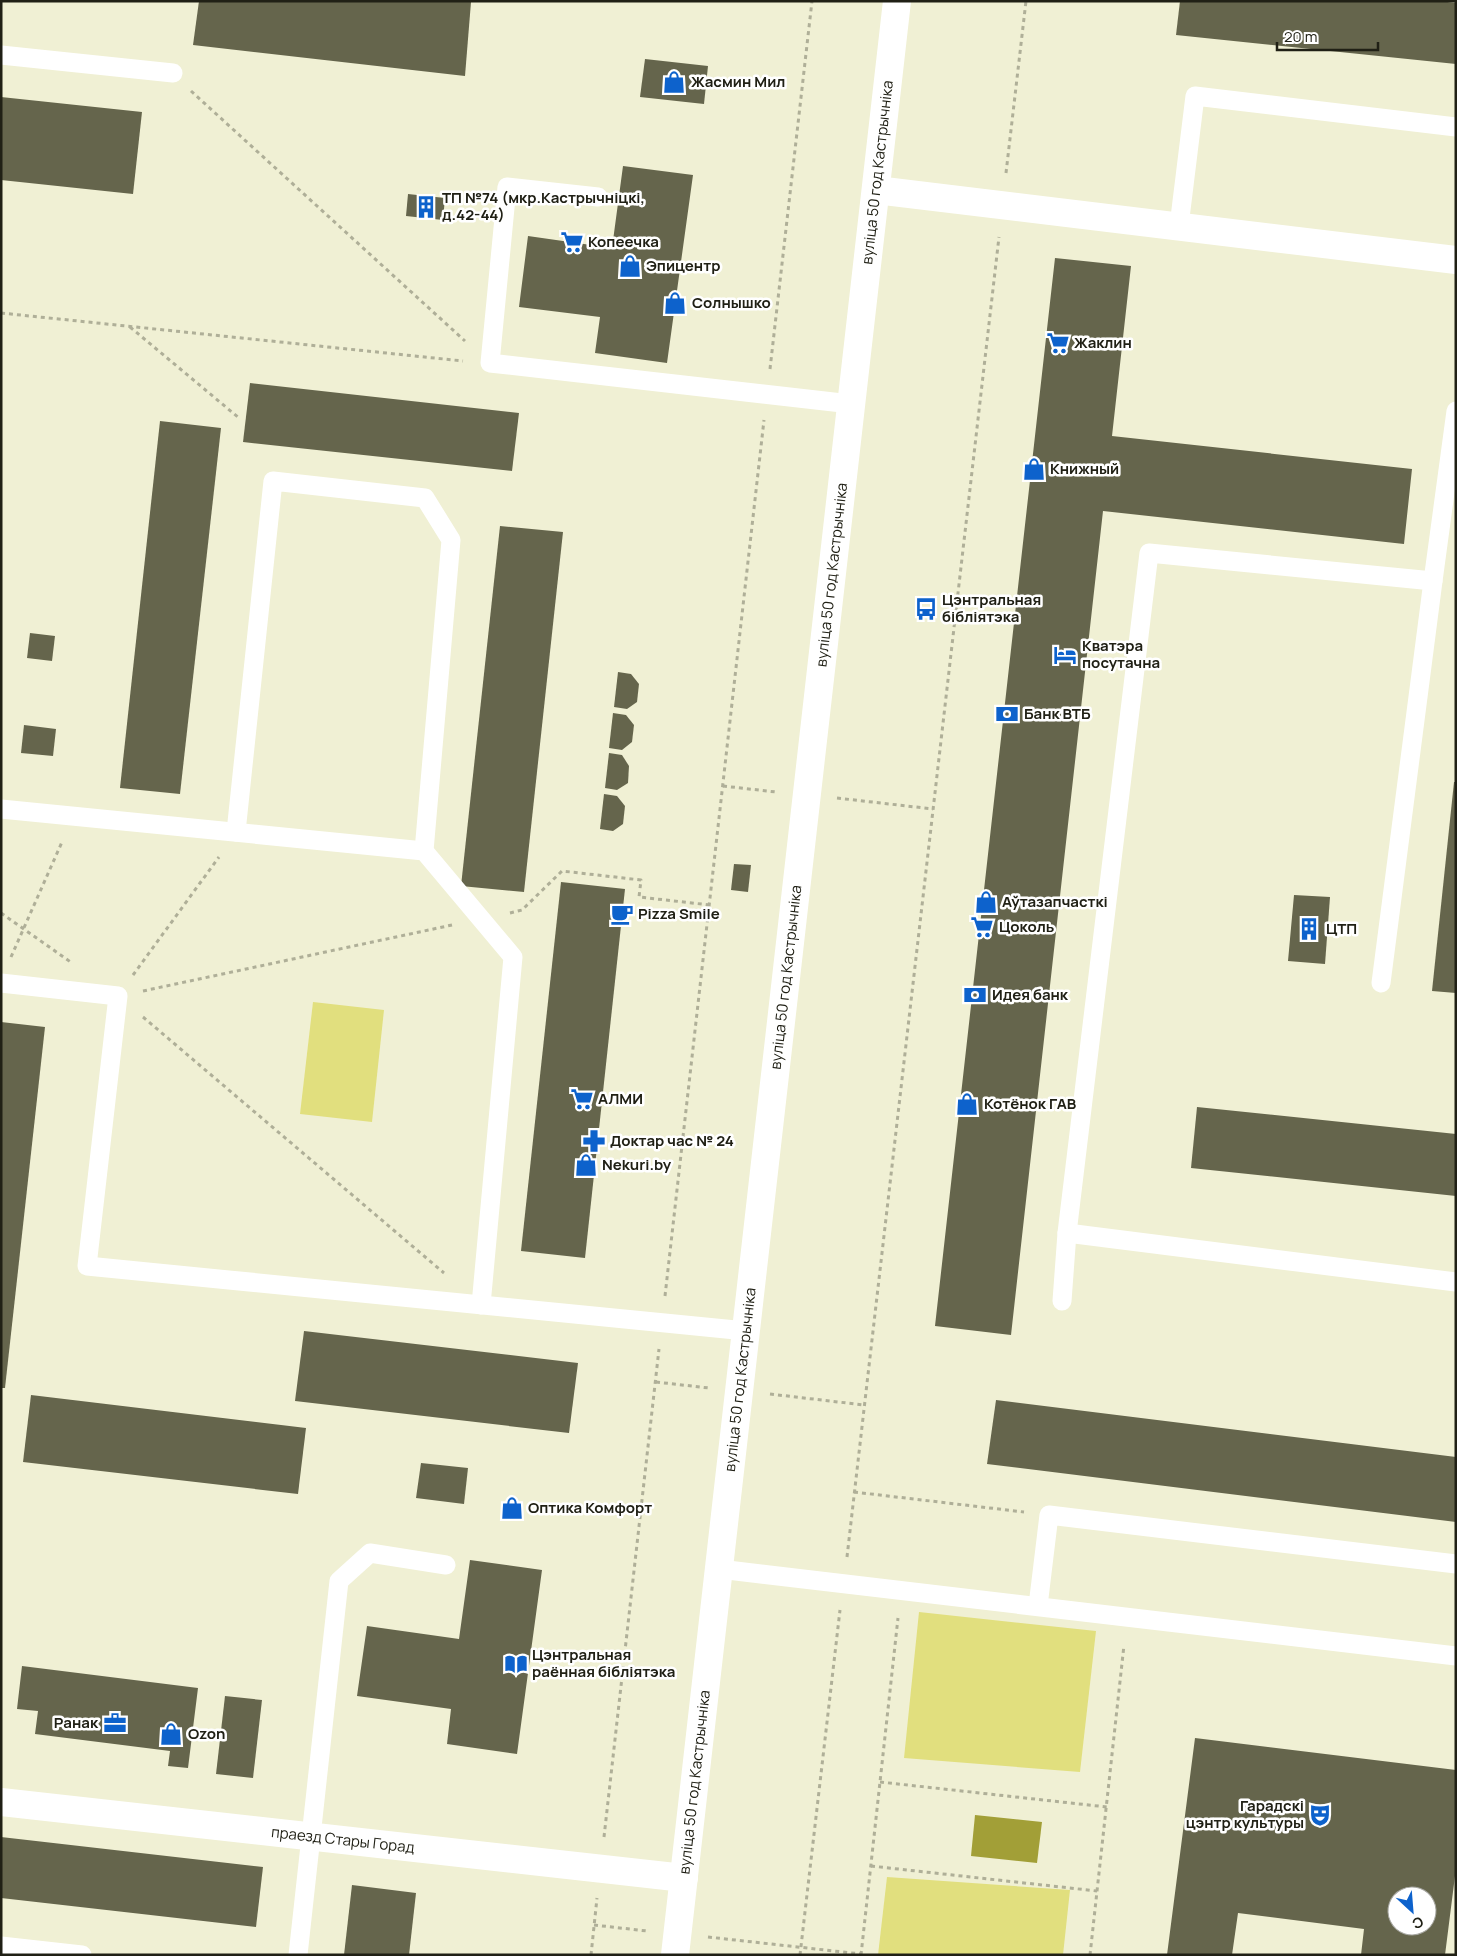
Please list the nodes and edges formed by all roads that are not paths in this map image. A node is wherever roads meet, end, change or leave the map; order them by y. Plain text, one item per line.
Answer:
1 (897, 1) edge
2 (1, 55) edge
3 (172, 74) road end
4 (1456, 127) edge
5 (876, 190) junction
6 (598, 197) dead end
7 (1179, 226) junction
8 (1456, 260) edge
9 (852, 404) junction
10 (1456, 411) edge
11 (1433, 581) junction
12 (1, 809) edge
13 (236, 832) junction
14 (424, 851) junction
15 (1, 983) edge
16 (1381, 983) dead end
17 (1067, 1233) junction
18 (1456, 1282) edge
19 (1062, 1300) dead end
20 (481, 1305) junction
21 (746, 1331) junction
22 (1456, 1564) edge
23 (446, 1565) dead end
24 (719, 1569) junction
25 (1038, 1606) junction
26 (1456, 1656) edge
27 (1, 1802) edge
28 (311, 1836) junction
29 (684, 1878) junction
30 (676, 1944) edge
31 (1, 1946) edge
32 (82, 1955) edge
33 (298, 1955) edge

1 - 5 street, вуліца 50 год Кастрычніка
2 - 3 lane
4 - 7 lane
5 - 7 street
5 - 9 street, вуліца 50 год Кастрычніка
6 - 9 lane
7 - 8 street
9 - 21 street, вуліца 50 год Кастрычніка
10 - 11 lane
11 - 16 lane
11 - 17 lane
12 - 13 lane
13 - 14 lane
13 - 14 lane
14 - 20 lane
15 - 20 lane
17 - 18 lane
17 - 19 lane
20 - 21 lane
21 - 24 street, вуліца 50 год Кастрычніка
22 - 25 lane
23 - 28 lane
24 - 25 lane
24 - 29 street, вуліца 50 год Кастрычніка
25 - 26 lane
27 - 28 street, праезд Стары Горад
28 - 29 street, праезд Стары Горад
28 - 33 lane
29 - 30 street, вуліца 50 год Кастрычніка
31 - 32 lane

